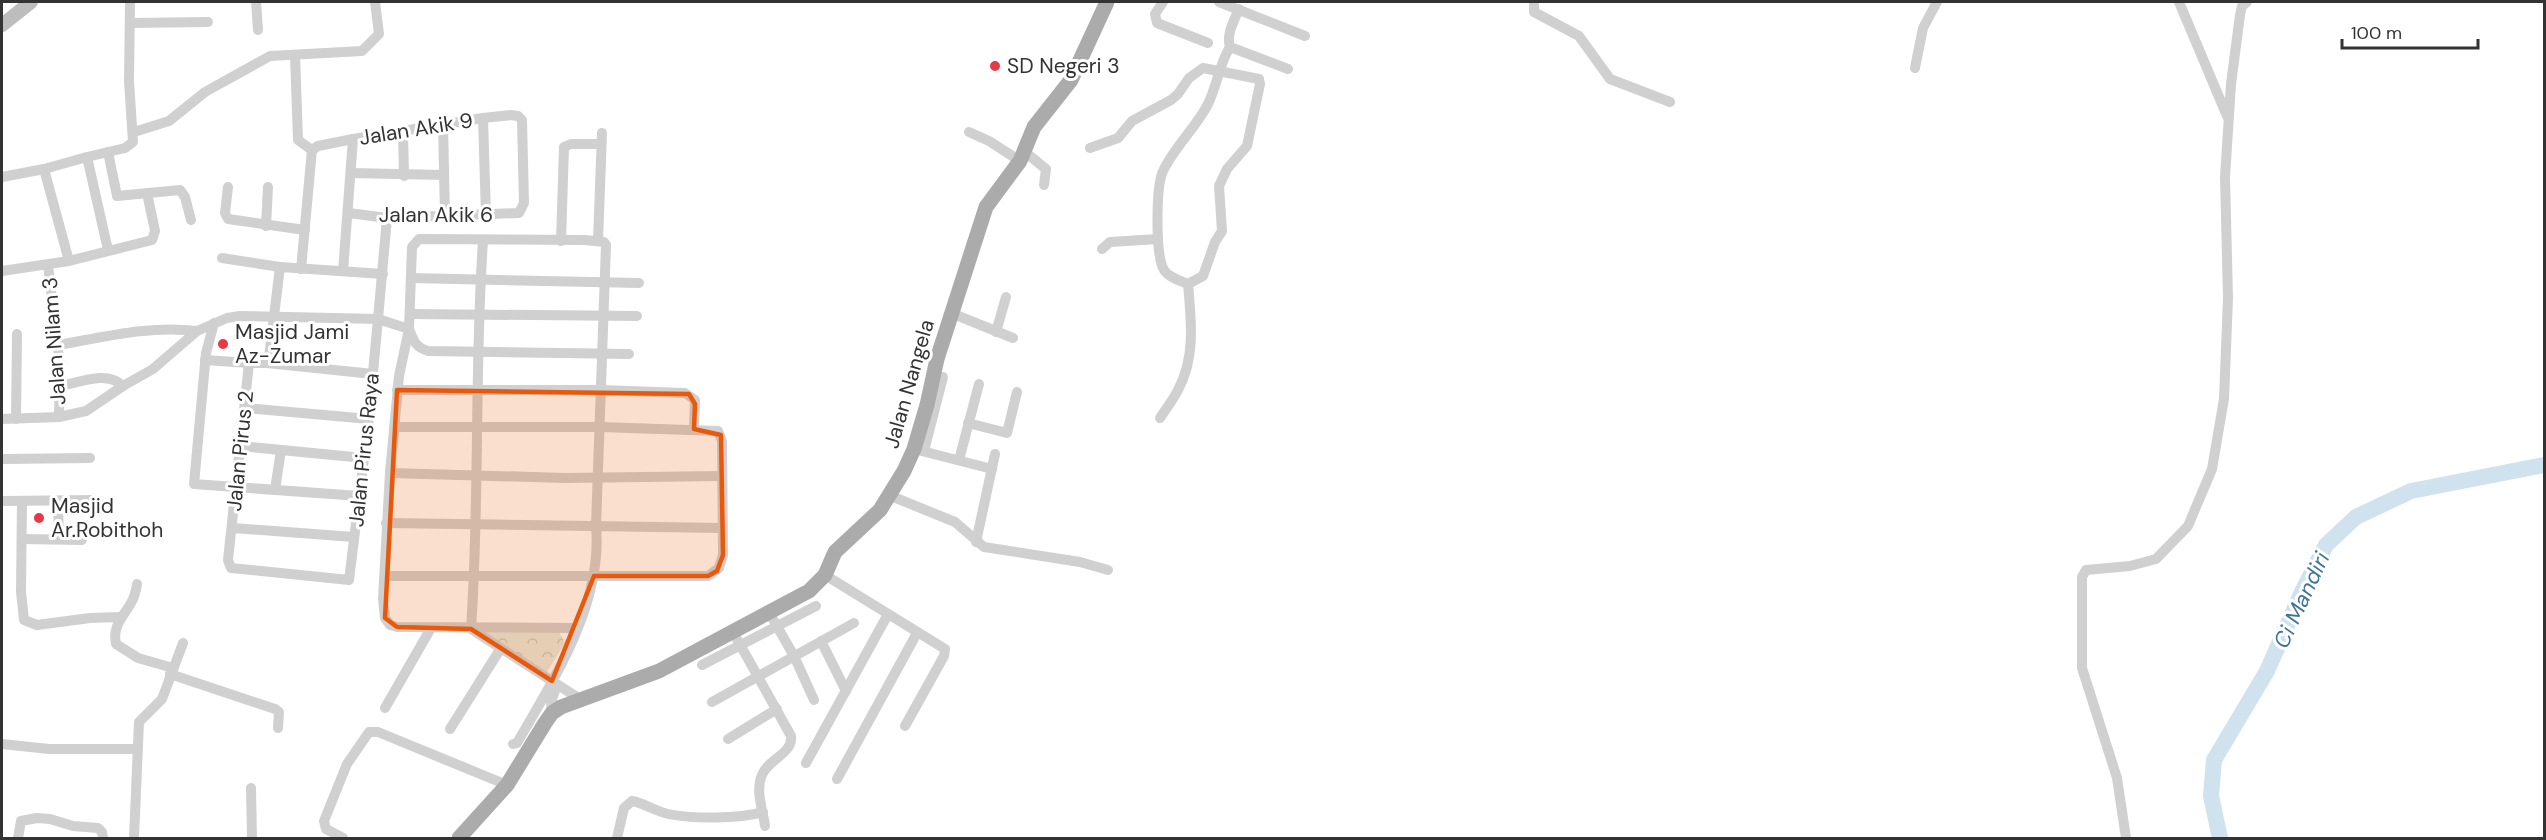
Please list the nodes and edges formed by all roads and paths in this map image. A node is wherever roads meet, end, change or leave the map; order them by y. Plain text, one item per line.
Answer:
1 (31, 2) edge
2 (129, 2) edge
3 (256, 2) edge
4 (375, 2) edge
5 (1107, 2) edge
6 (1163, 2) edge
7 (1219, 2) edge
8 (1534, 2) edge
9 (1937, 2) edge
10 (2179, 2) edge
11 (2247, 2) edge
12 (1239, 9) junction
13 (208, 22) dead end
14 (130, 23) junction
15 (2, 25) edge
16 (258, 30) dead end
17 (1305, 36) dead end
18 (1208, 43) dead end
19 (1230, 47) junction
20 (295, 55) junction
21 (1915, 68) dead end
22 (1288, 69) dead end
23 (1220, 73) junction
24 (1670, 102) dead end
25 (483, 118) junction
26 (2228, 118) junction
27 (443, 124) junction
28 (403, 131) junction
29 (134, 132) junction
30 (969, 132) dead end
31 (602, 133) dead end
32 (353, 139) junction
33 (601, 144) junction
34 (1090, 148) dead end
35 (312, 150) junction
36 (108, 152) junction
37 (1022, 156) junction
38 (87, 157) junction
39 (45, 169) junction
40 (351, 173) junction
41 (444, 175) junction
42 (404, 176) junction
43 (2, 177) edge
44 (1044, 185) dead end
45 (228, 187) dead end
46 (268, 187) dead end
47 (147, 193) junction
48 (522, 210) joint
49 (349, 213) junction
50 (445, 216) junction
51 (486, 216) junction
52 (387, 218) junction
53 (191, 220) dead end
54 (266, 226) junction
55 (305, 230) junction
56 (1158, 239) junction
57 (483, 241) junction
58 (561, 241) junction
59 (598, 241) junction
60 (1102, 249) dead end
61 (108, 250) junction
62 (222, 258) dead end
63 (69, 261) junction
64 (48, 265) junction
65 (280, 267) junction
66 (302, 269) junction
67 (2, 271) edge
68 (343, 272) junction
69 (383, 274) junction
70 (411, 278) junction
71 (480, 279) junction
72 (605, 281) junction
73 (639, 283) dead end
74 (1188, 284) junction
75 (1006, 297) dead end
76 (411, 314) junction
77 (480, 314) junction
78 (951, 314) junction
79 (605, 316) junction
80 (637, 316) dead end
81 (275, 317) junction
82 (379, 319) junction
83 (214, 323) junction
84 (406, 327) junction
85 (198, 331) junction
86 (996, 332) junction
87 (16, 334) dead end
88 (1013, 338) dead end
89 (58, 345) junction
90 (478, 351) junction
91 (629, 354) dead end
92 (603, 355) junction
93 (205, 360) junction
94 (249, 363) junction
95 (267, 363) junction
96 (373, 374) junction
97 (943, 377) dead end
98 (979, 384) dead end
99 (60, 386) junction
100 (123, 386) junction
101 (478, 389) junction
102 (397, 390) junction
103 (600, 390) junction
104 (1017, 392) dead end
105 (245, 408) junction
106 (59, 417) junction
107 (369, 418) junction
108 (1160, 418) dead end
109 (2, 419) edge
110 (16, 419) junction
111 (968, 423) junction
112 (395, 427) junction
113 (478, 427) junction
114 (600, 427) junction
115 (694, 429) junction
116 (240, 446) junction
117 (281, 450) junction
118 (919, 450) junction
119 (994, 454) dead end
120 (90, 458) dead end
121 (364, 458) junction
122 (2, 459) edge
123 (958, 460) junction
124 (992, 469) junction
125 (390, 473) junction
126 (477, 476) junction
127 (721, 476) junction
128 (598, 477) junction
129 (236, 487) junction
130 (275, 490) junction
131 (359, 496) junction
132 (891, 496) junction
133 (92, 500) dead end
134 (2, 501) edge
135 (22, 501) junction
136 (58, 501) junction
137 (387, 523) junction
138 (477, 524) junction
139 (596, 525) junction
140 (233, 528) junction
141 (721, 528) junction
142 (354, 537) junction
143 (22, 539) junction
144 (59, 539) junction
145 (82, 540) dead end
146 (976, 542) junction
147 (1108, 570) dead end
148 (825, 575) junction
149 (385, 576) junction
150 (475, 576) junction
151 (594, 576) junction
152 (349, 580) joint
153 (137, 584) dead end
154 (816, 606) dead end
155 (887, 616) junction
156 (120, 617) junction
157 (774, 620) junction
158 (854, 623) dead end
159 (431, 628) junction
160 (471, 628) junction
161 (578, 628) junction
162 (918, 633) junction
163 (738, 638) junction
164 (821, 641) junction
165 (183, 643) dead end
166 (501, 648) junction
167 (794, 656) junction
168 (702, 665) dead end
169 (172, 671) junction
170 (759, 676) junction
171 (554, 683) junction
172 (846, 691) junction
173 (580, 699) junction
174 (814, 700) dead end
175 (712, 702) dead end
176 (384, 708) dead end
177 (777, 709) junction
178 (552, 713) junction
179 (905, 726) dead end
180 (278, 728) dead end
181 (450, 729) dead end
182 (728, 739) dead end
183 (2, 744) edge
184 (513, 744) dead end
185 (137, 749) junction
186 (806, 763) dead end
187 (837, 779) dead end
188 (507, 785) junction
189 (251, 788) dead end
190 (763, 812) junction
191 (765, 826) dead end
192 (18, 838) edge
193 (103, 838) edge
194 (134, 838) edge
195 (252, 838) edge
196 (343, 838) edge
197 (459, 838) edge
198 (617, 838) edge
199 (2126, 838) edge

1 - 15 street
2 - 14 street
3 - 16 street
4 - 20 street
5 - 37 main road, Jalan Nangela
6 - 18 street
7 - 12 street
8 - 24 street
9 - 21 street
10 - 26 street
11 - 26 street
12 - 17 street
12 - 19 street
13 - 14 street
14 - 29 street
19 - 22 street
19 - 23 street
20 - 29 street
20 - 35 street
23 - 34 street
23 - 56 street
23 - 74 street
25 - 27 street, Jalan Akik 9
25 - 48 street, Jalan Akik 9
25 - 51 street
26 - 199 street
27 - 28 street, Jalan Akik 9
27 - 41 street
28 - 32 street, Jalan Akik 9
28 - 42 street
29 - 36 street
30 - 37 street
31 - 33 street
32 - 35 street, Jalan Akik 9
32 - 40 street
33 - 58 street
33 - 59 street
35 - 55 street
36 - 38 street
36 - 47 street
37 - 44 street
37 - 78 main road, Jalan Nangela
38 - 39 street
38 - 61 street
39 - 43 street
39 - 63 street
40 - 42 street
40 - 49 street
41 - 42 street
41 - 50 street
45 - 54 street
46 - 54 street
47 - 53 street
47 - 61 street
48 - 51 street, Jalan Akik 6
49 - 52 street, Jalan Akik 6
49 - 68 street
50 - 51 street, Jalan Akik 6
50 - 52 street, Jalan Akik 6
52 - 69 street, Jalan Pirus Raya
54 - 55 street
55 - 66 street
56 - 60 street
56 - 74 street
57 - 58 street
57 - 70 street
57 - 71 street
58 - 59 street
59 - 72 street
61 - 63 street
62 - 65 street
63 - 64 street
64 - 67 street
64 - 89 street, Jalan Nilam 3
65 - 66 street
65 - 81 street, Jalan Pirus 2
66 - 68 street
68 - 69 street
69 - 82 street, Jalan Pirus Raya
70 - 71 street
70 - 76 street
71 - 72 street
71 - 77 street
72 - 73 street
72 - 79 street
74 - 108 street
75 - 86 street
76 - 77 street
76 - 84 street
77 - 79 street
77 - 90 street
78 - 86 street
78 - 118 main road, Jalan Nangela
79 - 80 street
79 - 92 street
81 - 82 street
81 - 83 street
81 - 95 street, Jalan Pirus 2
82 - 84 street
82 - 96 street, Jalan Pirus Raya
83 - 85 street
83 - 93 street
84 - 90 street
84 - 102 street
85 - 89 street
85 - 100 street
86 - 88 street
87 - 110 street
89 - 99 street, Jalan Nilam 3
90 - 92 street
90 - 101 street
91 - 92 street
92 - 103 street
93 - 94 street
93 - 129 street
94 - 95 street, Jalan Pirus 2
94 - 105 street, Jalan Pirus 2
95 - 96 street
96 - 107 street, Jalan Pirus Raya
97 - 118 street
98 - 111 street
99 - 100 street
99 - 106 street, Jalan Nilam 3
100 - 106 street
101 - 102 street
101 - 103 street
101 - 113 street
102 - 112 street
103 - 114 street
103 - 115 street
104 - 111 street
105 - 107 street
105 - 116 street, Jalan Pirus 2
106 - 110 street
107 - 121 street, Jalan Pirus Raya
109 - 110 street
111 - 123 street
112 - 113 street
112 - 125 street
113 - 114 street
113 - 126 street
114 - 115 street
114 - 128 street
115 - 127 street
116 - 117 street
116 - 129 street, Jalan Pirus 2
117 - 121 street
117 - 130 street
118 - 123 street
118 - 132 main road, Jalan Nangela
119 - 124 street
120 - 122 street
121 - 131 street, Jalan Pirus Raya
123 - 124 street
124 - 146 street
125 - 126 street
125 - 137 street
126 - 128 street
126 - 138 street
127 - 128 street
127 - 141 street
128 - 139 street
129 - 130 street
129 - 140 street, Jalan Pirus 2
130 - 131 street
131 - 142 street, Jalan Pirus Raya
132 - 146 street
132 - 148 main road, Jalan Nangela
133 - 136 street
134 - 135 street
135 - 136 street
135 - 143 street
136 - 144 street
137 - 138 street
137 - 149 street
138 - 139 street
138 - 150 street
139 - 141 street
139 - 151 street
140 - 142 street
140 - 152 street, Jalan Pirus 2
141 - 151 street
142 - 152 street, Jalan Pirus Raya
143 - 144 street
143 - 156 street
144 - 145 street
146 - 147 street
148 - 155 street
148 - 157 main road, Jalan Nangela
149 - 150 street
149 - 159 street
150 - 151 street
150 - 160 street
151 - 161 street
153 - 156 street
154 - 157 street
155 - 162 street
155 - 172 street
156 - 169 street
157 - 163 main road, Jalan Nangela
157 - 167 street
158 - 164 street
159 - 160 street
159 - 176 street
160 - 161 street
160 - 166 street
161 - 171 street
162 - 179 street
162 - 187 street
163 - 168 street
163 - 170 street
163 - 173 main road, Jalan Nangela
164 - 167 street
164 - 172 street
165 - 169 street
166 - 171 street
166 - 181 street
167 - 170 street
167 - 174 street
169 - 180 street
169 - 185 street
170 - 175 street
170 - 177 street
171 - 173 street
171 - 178 street
171 - 184 street
172 - 186 street
173 - 178 main road, Jalan Nangela
177 - 182 street
177 - 190 street
178 - 188 main road
183 - 185 street
185 - 194 street
188 - 196 street
188 - 197 main road
189 - 195 street
190 - 191 street
190 - 198 street
192 - 193 street

